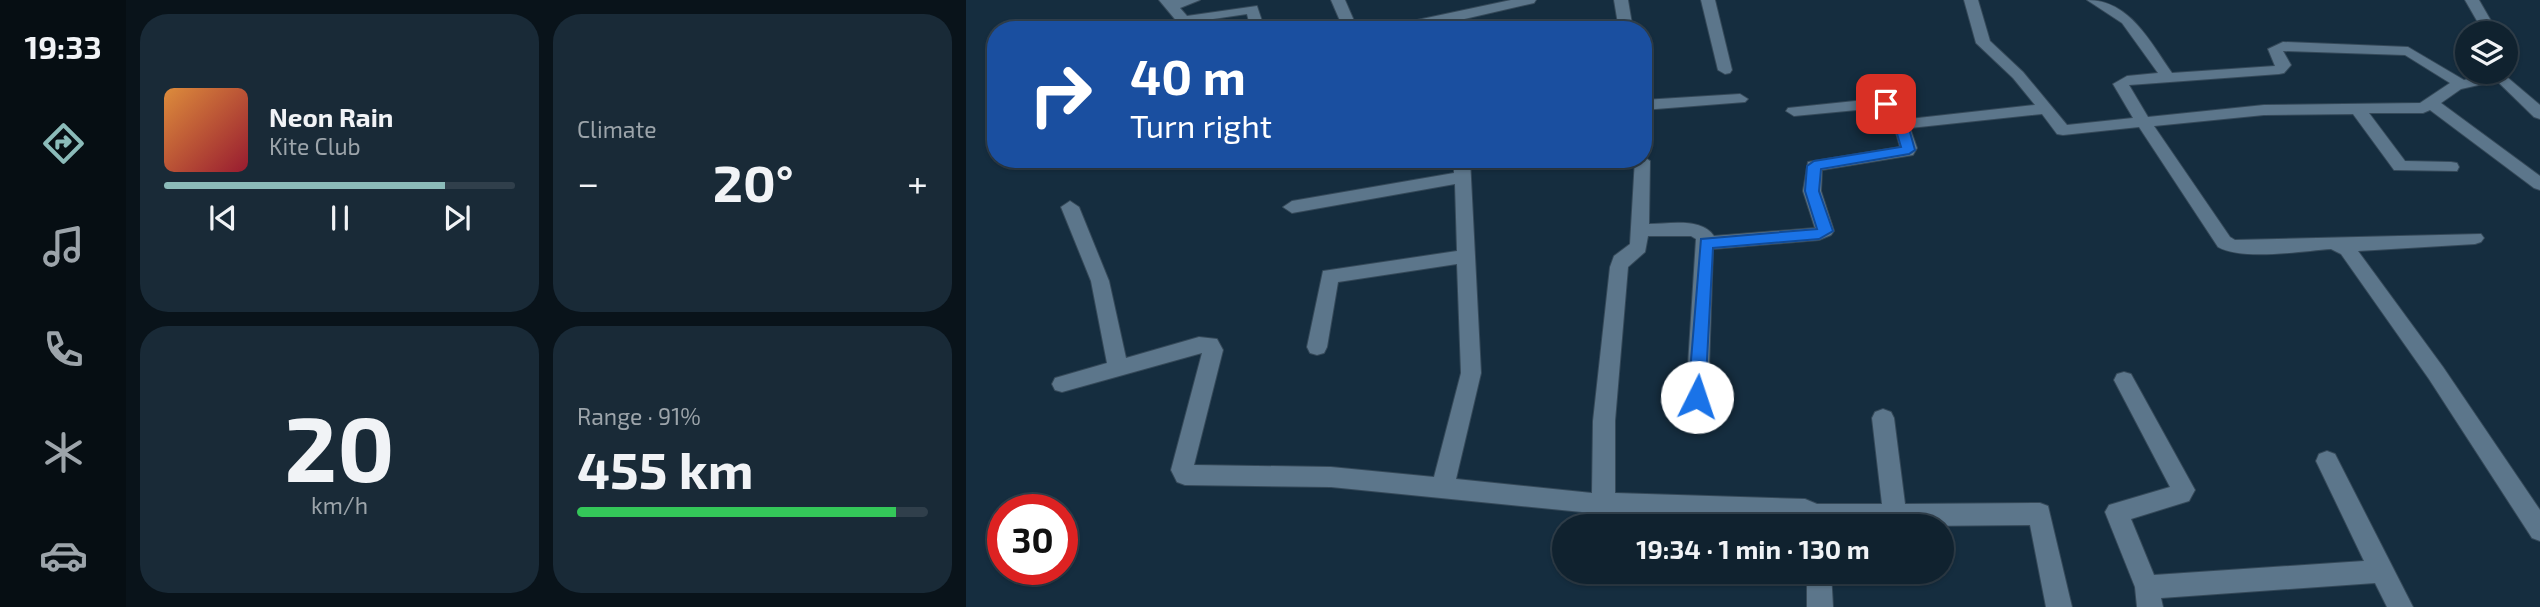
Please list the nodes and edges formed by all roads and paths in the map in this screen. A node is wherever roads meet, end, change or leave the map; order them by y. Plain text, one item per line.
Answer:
1 (1194, 0) edge
2 (1338, 0) edge
3 (1528, 0) edge
4 (1621, 0) edge
5 (1708, 0) edge
6 (1971, 0) edge
7 (2094, 0) edge
8 (2472, 0) edge
9 (1169, 3) edge
10 (1184, 21) edge
11 (1193, 21) edge
12 (1255, 21) edge
13 (1347, 21) edge
14 (1454, 21) edge
15 (1624, 21) edge
16 (2484, 21) edge
17 (1725, 70) dead end
18 (2168, 77) junction
19 (2455, 80) edge
20 (2461, 84) edge
21 (2517, 84) edge
22 (1740, 99) dead end
23 (1652, 104) edge
24 (2432, 104) junction
25 (2044, 109) junction
26 (2358, 109) junction
27 (1794, 111) dead end
28 (2540, 114) edge
29 (2143, 121) junction
30 (1901, 125) junction
31 (2451, 167) dead end
32 (1462, 168) edge
33 (1642, 168) edge
34 (2540, 184) edge
35 (1292, 206) dead end
36 (1070, 207) dead end
37 (1640, 230) junction
38 (2475, 238) dead end
39 (1706, 243) junction
40 (2341, 245) junction
41 (1466, 256) junction
42 (1317, 347) dead end
43 (1118, 368) junction
44 (2124, 380) dead end
45 (1062, 384) dead end
46 (1697, 397) dead end
47 (1883, 418) dead end
48 (2327, 461) dead end
49 (1442, 488) junction
50 (1603, 503) junction
51 (1809, 514) edge
52 (1895, 514) edge
53 (1954, 515) edge
54 (2540, 530) edge
55 (2382, 570) junction
56 (1819, 584) edge
57 (2149, 597) edge
58 (1820, 607) edge
59 (2059, 607) edge
60 (2400, 607) edge

1 - 9 street
2 - 13 street
3 - 14 street
4 - 15 street
5 - 17 street
6 - 25 street
7 - 18 street
8 - 16 street
9 - 10 street
11 - 12 street
18 - 19 street
18 - 29 street
20 - 24 street
21 - 28 street
22 - 23 street
24 - 26 street
24 - 34 street
25 - 29 street
25 - 30 street
26 - 29 street
26 - 31 street
27 - 30 street
29 - 40 street
30 - 39 street
32 - 35 street
32 - 41 street
33 - 37 street
36 - 43 street
37 - 39 street
37 - 50 street
38 - 40 street
39 - 46 street
40 - 54 street
41 - 42 street
41 - 49 street
43 - 45 street
43 - 49 street
44 - 57 street
47 - 52 street
48 - 55 street
49 - 50 street
50 - 51 street
53 - 59 street
55 - 57 street
55 - 60 street
56 - 58 street

